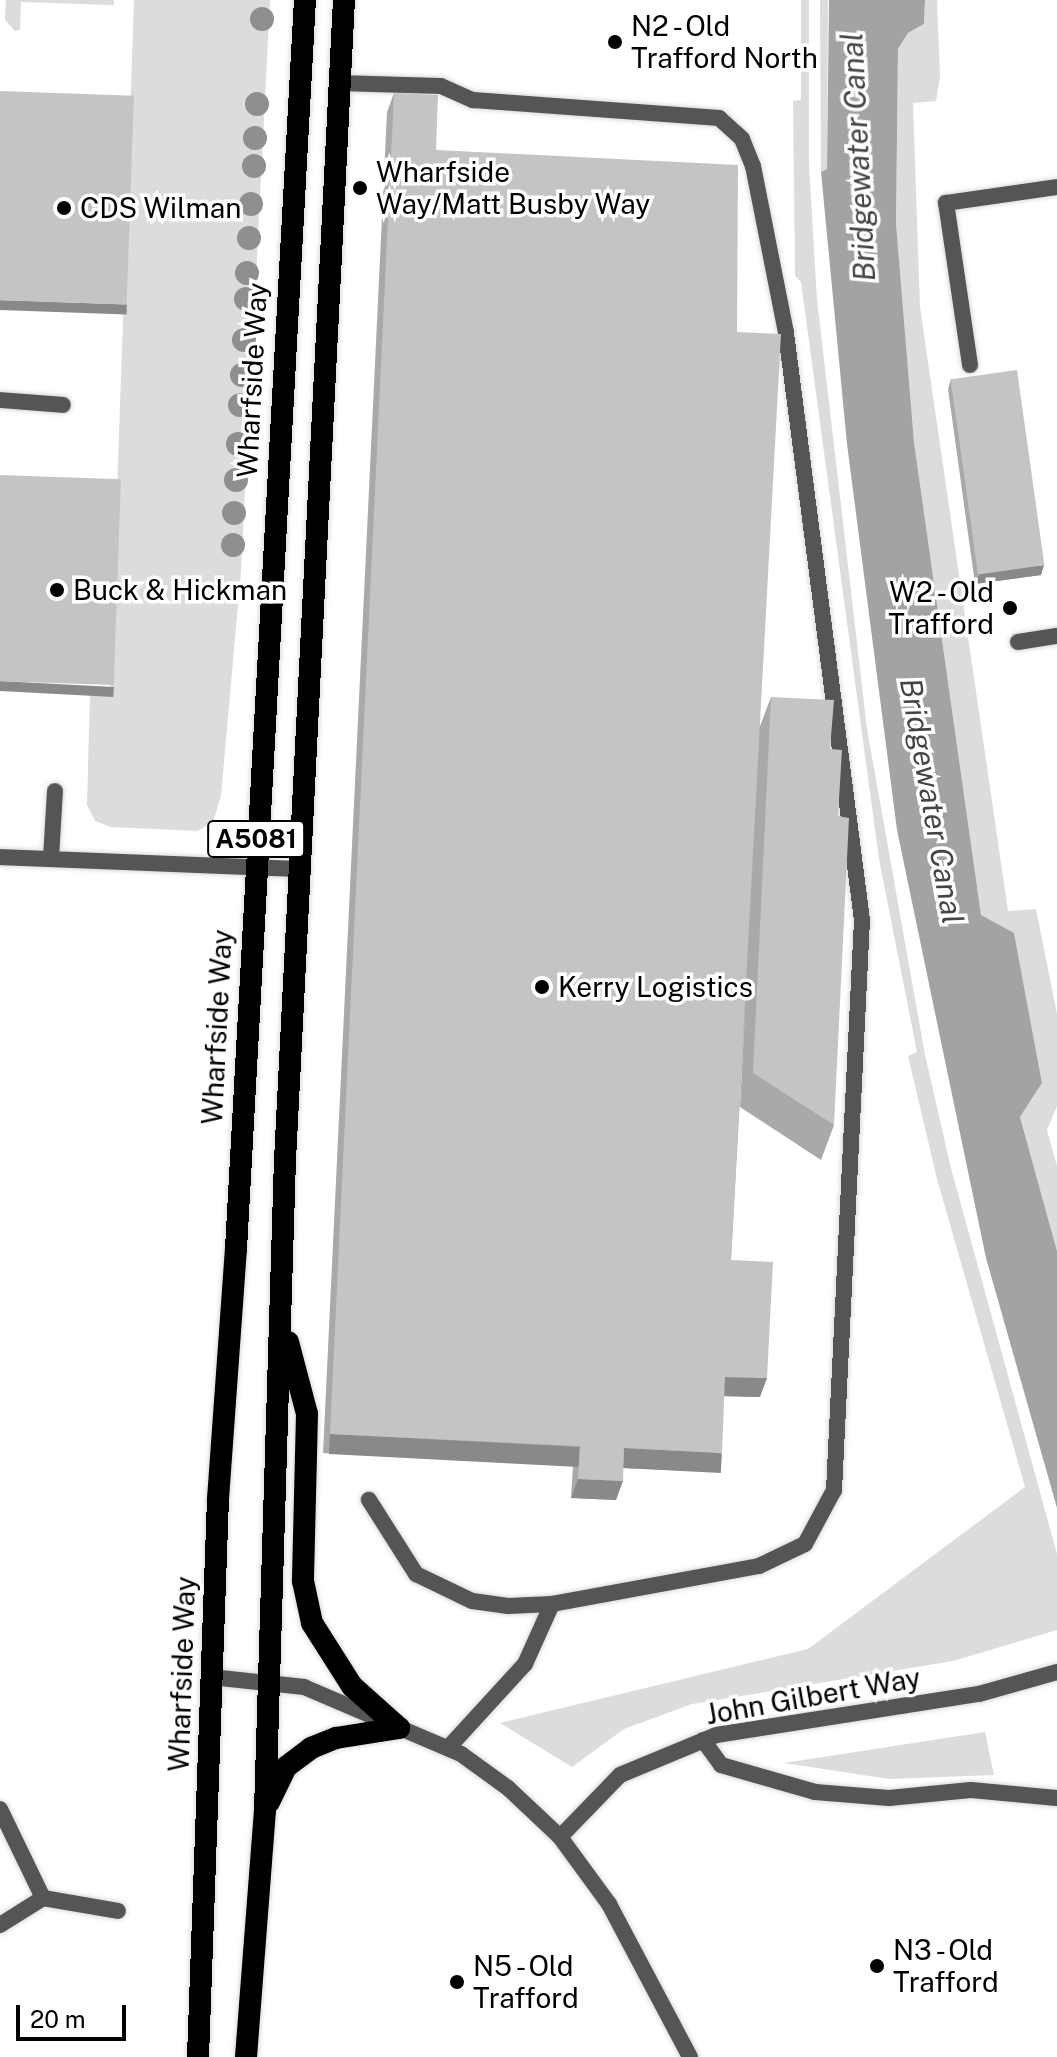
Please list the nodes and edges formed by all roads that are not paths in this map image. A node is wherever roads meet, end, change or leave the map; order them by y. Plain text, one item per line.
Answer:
1 (305, 0) edge
2 (344, 0) edge
3 (338, 83) junction
4 (1057, 187) edge
5 (970, 365) dead end
6 (0, 400) edge
7 (63, 405) dead end
8 (1057, 636) edge
9 (1018, 642) dead end
10 (55, 791) dead end
11 (0, 857) edge
12 (51, 858) junction
13 (255, 866) junction
14 (302, 869) junction
15 (281, 1314) junction
16 (369, 1500) dead end
17 (552, 1604) junction
18 (1053, 1674) edge
19 (211, 1677) junction
20 (271, 1680) junction
21 (399, 1728) junction
22 (703, 1740) junction
23 (448, 1748) junction
24 (1057, 1798) edge
25 (0, 1809) edge
26 (265, 1810) junction
27 (560, 1837) junction
28 (43, 1898) junction
29 (118, 1911) dead end
30 (0, 1925) edge
31 (198, 2057) edge
32 (246, 2057) edge
33 (690, 2057) edge

1 - 13 highway, Wharfside Way / A5081
2 - 3 highway, A5081
3 - 14 highway, A5081
3 - 17 street
4 - 5 street
6 - 7 street
8 - 9 street
10 - 12 street
11 - 12 street
12 - 13 street
13 - 14 street
13 - 19 highway, Wharfside Way / A5081
14 - 15 highway, A5081
15 - 20 highway
15 - 21 highway
16 - 17 street
17 - 23 street
18 - 22 street, John Gilbert Way
19 - 20 street
19 - 31 highway, Wharfside Way
20 - 21 street
20 - 26 highway
21 - 23 street
21 - 26 highway
22 - 24 street
22 - 27 street, John Gilbert Way
23 - 27 street
25 - 28 street
26 - 32 highway
27 - 33 street
28 - 29 street
28 - 30 street

